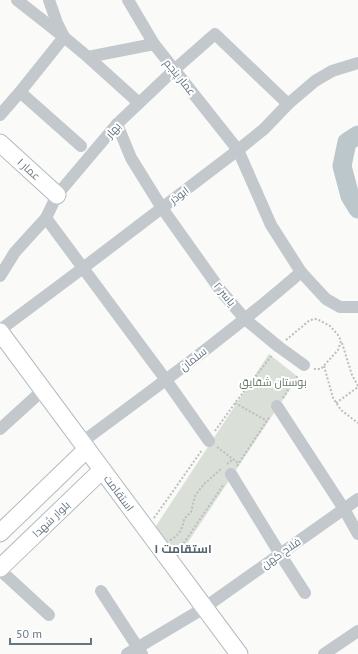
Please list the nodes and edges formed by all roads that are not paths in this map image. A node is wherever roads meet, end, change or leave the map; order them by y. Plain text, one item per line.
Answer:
1 (17, 0) edge
2 (49, 0) edge
3 (128, 0) edge
4 (64, 37) junction
5 (154, 44) junction
6 (88, 57) junction
7 (358, 63) edge
8 (174, 70) junction
9 (20, 92) junction
10 (139, 103) junction
11 (288, 104) junction
12 (0, 115) edge
13 (117, 124) junction
14 (0, 143) edge
15 (81, 146) dead end
16 (238, 150) junction
17 (57, 196) junction
18 (162, 208) junction
19 (46, 218) junction
20 (83, 268) junction
21 (300, 272) junction
22 (0, 276) edge
23 (358, 307) edge
24 (245, 319) junction
25 (0, 331) edge
26 (304, 365) road end
27 (166, 380) junction
28 (43, 390) junction
29 (277, 406) dead end
30 (0, 429) edge
31 (209, 441) road end
32 (84, 445) junction
33 (102, 470) junction
34 (231, 474) dead end
35 (358, 500) edge
36 (344, 509) junction
37 (0, 533) edge
38 (358, 534) edge
39 (280, 554) junction
40 (0, 569) edge
41 (101, 591) dead end
42 (305, 593) dead end
43 (204, 608) junction
44 (49, 614) dead end
45 (358, 631) edge
46 (136, 652) edge
47 (239, 654) edge
48 (324, 654) edge

1 - 4 street
2 - 4 street
3 - 5 street, عمار پنجم
4 - 6 street
4 - 9 street
5 - 6 street
5 - 8 street, عمار پنجم
6 - 10 street
7 - 11 street, ابوذر
8 - 10 street, بهار
8 - 11 street, بهار
8 - 16 street, عمار پنجم
9 - 12 street
9 - 15 street
10 - 13 street, بهار
11 - 16 street, ابوذر
13 - 17 street, بهار
13 - 18 street, یاسر ۲
14 - 17 main road, عمار ۱
16 - 18 street, ابوذر
16 - 21 street, عمار پنجم
17 - 19 street, بهار
18 - 20 street, ابوذر
18 - 24 street, یاسر ۲
19 - 20 street
19 - 22 street, بهار
20 - 25 street, ابوذر
20 - 27 street
21 - 23 street, عمار پنجم
21 - 24 street, سلمان
24 - 26 street, یاسر ۲
24 - 27 street, سلمان
25 - 28 main road, استقامت
27 - 31 street
27 - 32 street, سلمان
28 - 30 street
28 - 32 main road, استقامت
29 - 36 street
32 - 33 main road, استقامت
32 - 37 main road
33 - 40 main road, بلوار شهدا
33 - 43 main road, استقامت
34 - 39 street
35 - 36 street, فلاح کهن
36 - 38 street
36 - 39 street, فلاح کهن
39 - 42 street
39 - 43 street, فلاح کهن
40 - 44 street
41 - 46 street
43 - 46 street, فلاح کهن
43 - 47 main road, استقامت
45 - 48 street

